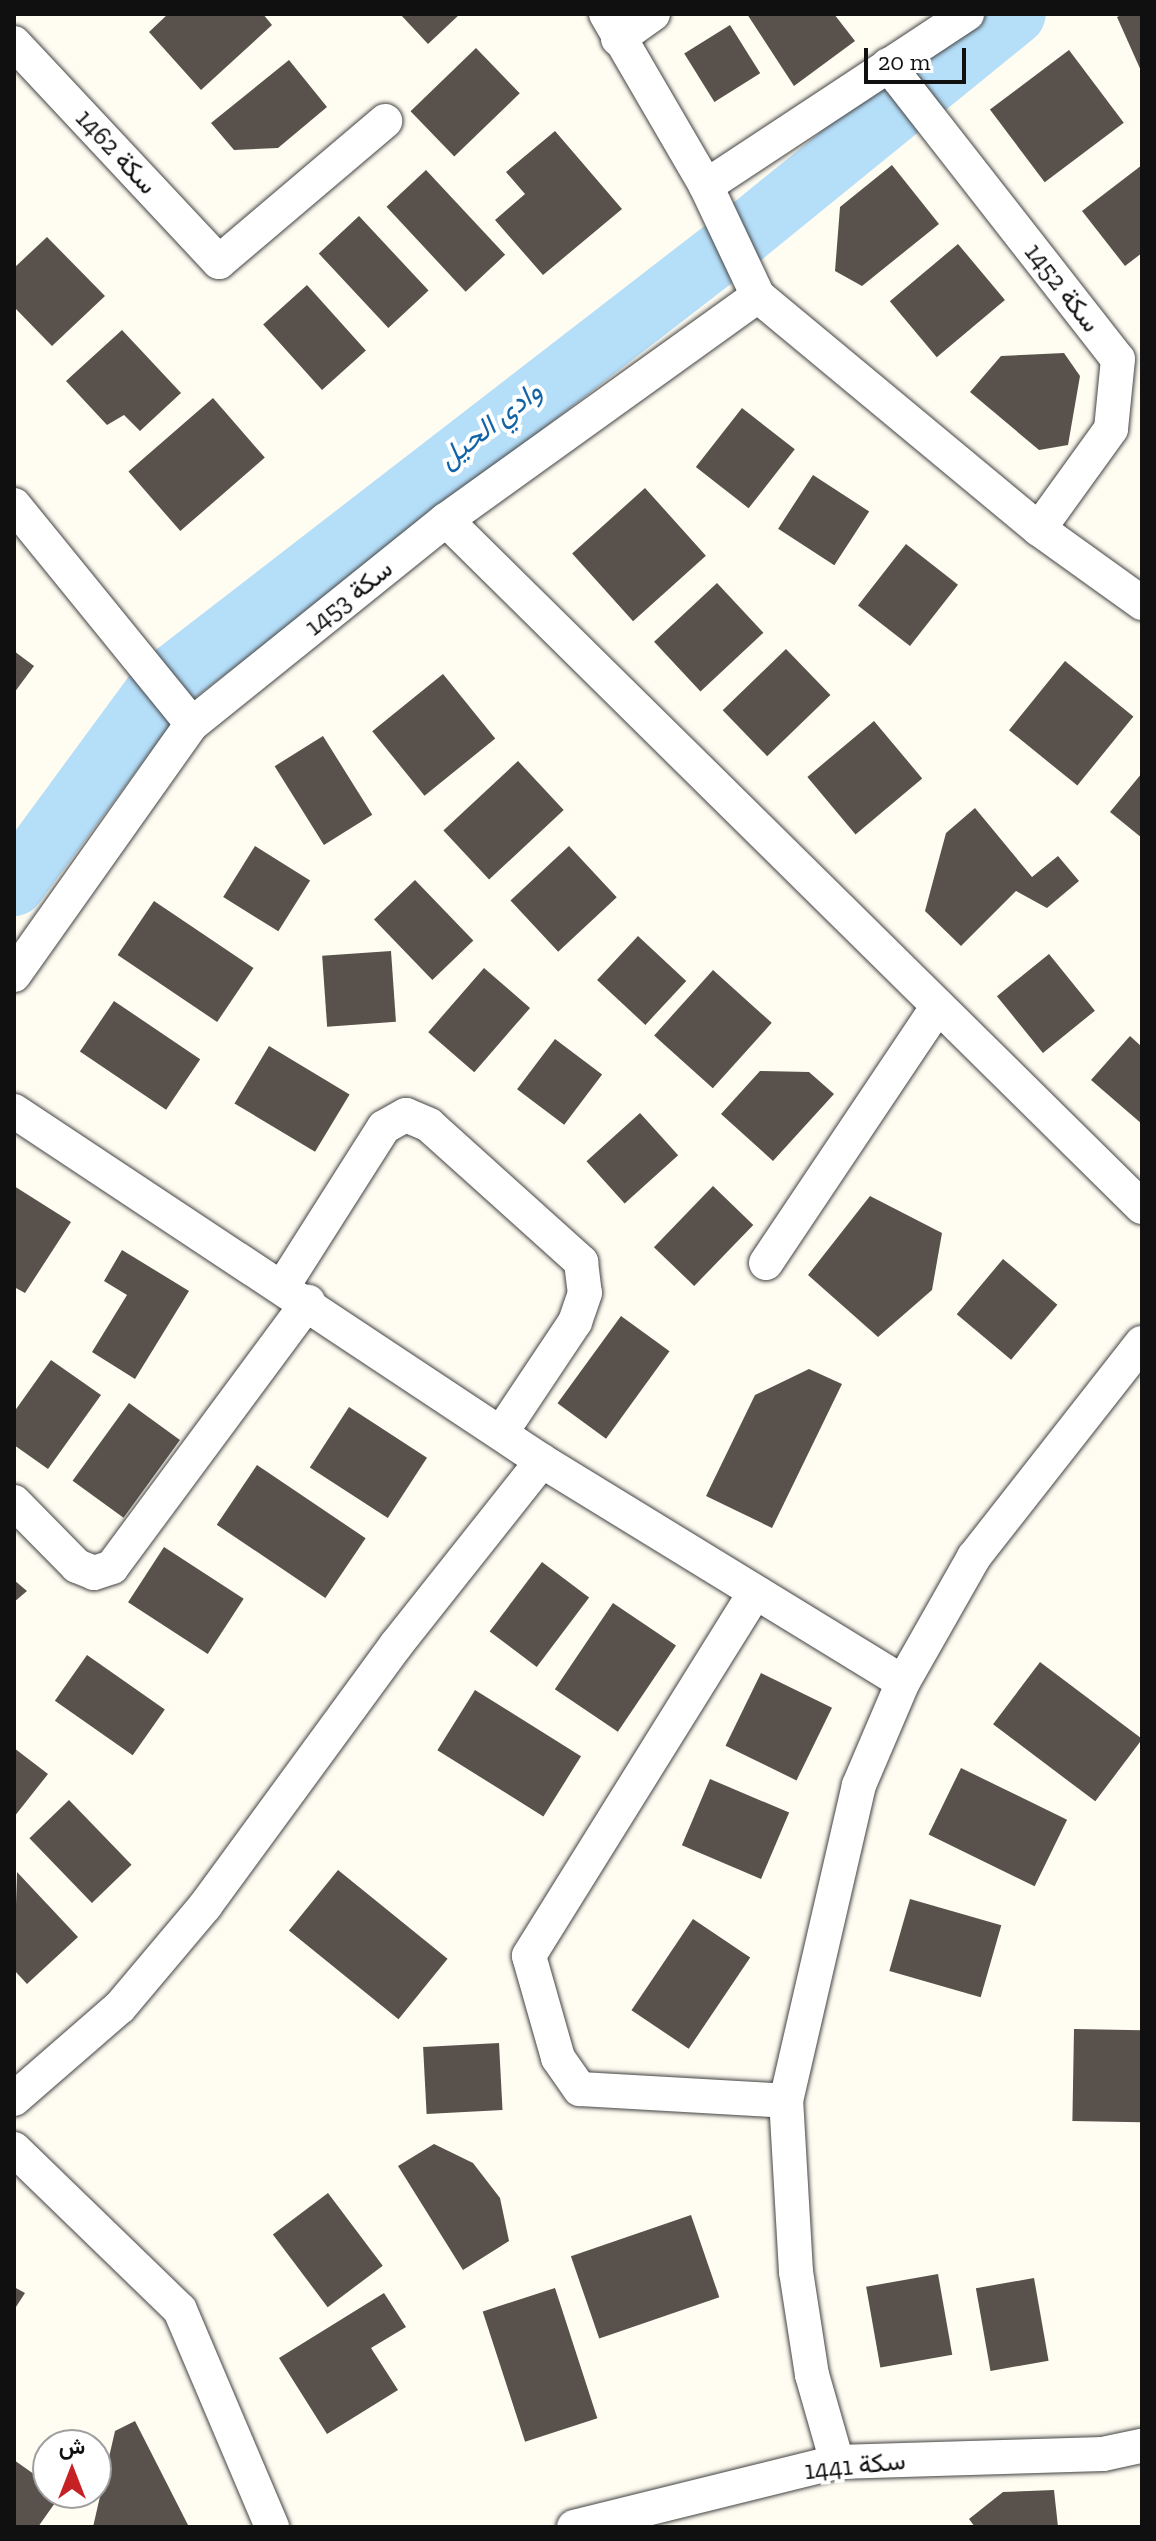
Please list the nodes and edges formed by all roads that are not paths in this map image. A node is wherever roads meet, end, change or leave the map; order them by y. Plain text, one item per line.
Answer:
1 (653, 14) edge
2 (967, 14) edge
3 (612, 27) edge
4 (14, 43) edge
5 (888, 65) junction
6 (385, 121) dead end
7 (706, 186) junction
8 (758, 296) junction
9 (14, 505) edge
10 (446, 520) junction
11 (1039, 529) junction
12 (1142, 603) edge
13 (192, 724) junction
14 (14, 975) edge
15 (938, 1006) junction
16 (14, 1111) edge
17 (1142, 1207) edge
18 (766, 1263) dead end
19 (296, 1294) junction
20 (1142, 1343) edge
21 (501, 1433) junction
22 (542, 1461) junction
23 (14, 1502) edge
24 (754, 1594) junction
25 (903, 1682) junction
26 (14, 2099) edge
27 (786, 2101) junction
28 (14, 2149) edge
29 (1142, 2446) edge
30 (837, 2462) junction
31 (586, 2525) edge
32 (272, 2527) edge

1 - 3 street
2 - 5 street
3 - 7 street
4 - 6 street, سكة 1462
5 - 7 street
5 - 11 street, سكة 1452
7 - 8 street
8 - 10 street, سكة 1453
8 - 11 street
9 - 13 street
10 - 13 street, سكة 1453
10 - 15 street
11 - 12 street
13 - 14 street, سكة 1453
15 - 17 street
15 - 18 street
16 - 19 street
19 - 21 street
19 - 21 street
19 - 23 street
20 - 25 street
21 - 22 street
22 - 24 street
22 - 26 street
24 - 25 street
24 - 27 street
25 - 27 street
27 - 30 street
28 - 32 street
29 - 30 street, سكة 1441
30 - 31 street, سكة 1441

